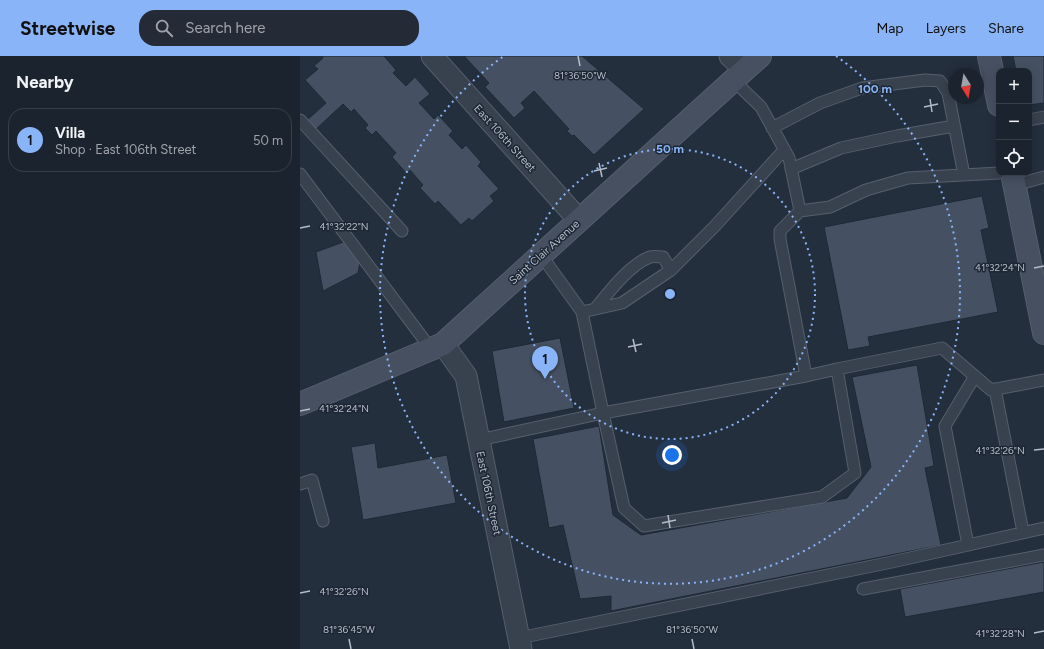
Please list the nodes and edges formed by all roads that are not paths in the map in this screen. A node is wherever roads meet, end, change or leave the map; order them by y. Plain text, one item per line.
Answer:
1 (432, 56) edge
2 (989, 56) edge
3 (742, 65) edge
4 (999, 104) edge
5 (1044, 117) edge
6 (1032, 119) edge
7 (300, 120) edge
8 (954, 126) junction
9 (772, 128) junction
10 (784, 150) junction
11 (791, 169) junction
12 (300, 174) edge
13 (964, 175) junction
14 (1009, 177) edge
15 (1044, 177) edge
16 (800, 211) junction
17 (579, 220) junction
18 (402, 231) dead end
19 (541, 255) junction
20 (671, 270) junction
21 (595, 309) junction
22 (582, 312) junction
23 (1044, 333) edge
24 (437, 346) junction
25 (837, 369) junction
26 (806, 376) junction
27 (975, 376) junction
28 (1044, 380) edge
29 (995, 389) junction
30 (300, 404) edge
31 (603, 414) junction
32 (478, 440) junction
33 (300, 484) edge
34 (323, 521) dead end
35 (1044, 528) edge
36 (1022, 532) junction
37 (968, 545) junction
38 (1044, 554) edge
39 (863, 589) dead end
40 (520, 644) edge

1 - 17 street, East 106th Street
2 - 4 main road
3 - 9 lane
3 - 17 main road, Saint Clair Avenue
5 - 6 lane
7 - 18 lane
8 - 9 lane
8 - 11 lane
8 - 13 lane
9 - 10 lane
10 - 11 lane
10 - 20 lane
11 - 16 lane
12 - 24 lane
13 - 14 lane
13 - 16 lane
14 - 15 lane
14 - 23 main road
16 - 26 lane
17 - 19 main road, Saint Clair Avenue
19 - 22 lane
19 - 24 main road, Saint Clair Avenue
20 - 21 lane
20 - 21 lane
21 - 22 lane
22 - 31 lane
24 - 30 main road, Saint Clair Avenue
24 - 32 street, East 106th Street
25 - 26 lane
25 - 27 lane
25 - 31 lane
26 - 31 lane
27 - 29 lane
27 - 37 lane
28 - 29 lane
29 - 36 lane
31 - 32 lane
32 - 40 street, East 106th Street
33 - 34 lane
35 - 36 lane
36 - 37 lane
37 - 40 lane
38 - 39 lane

